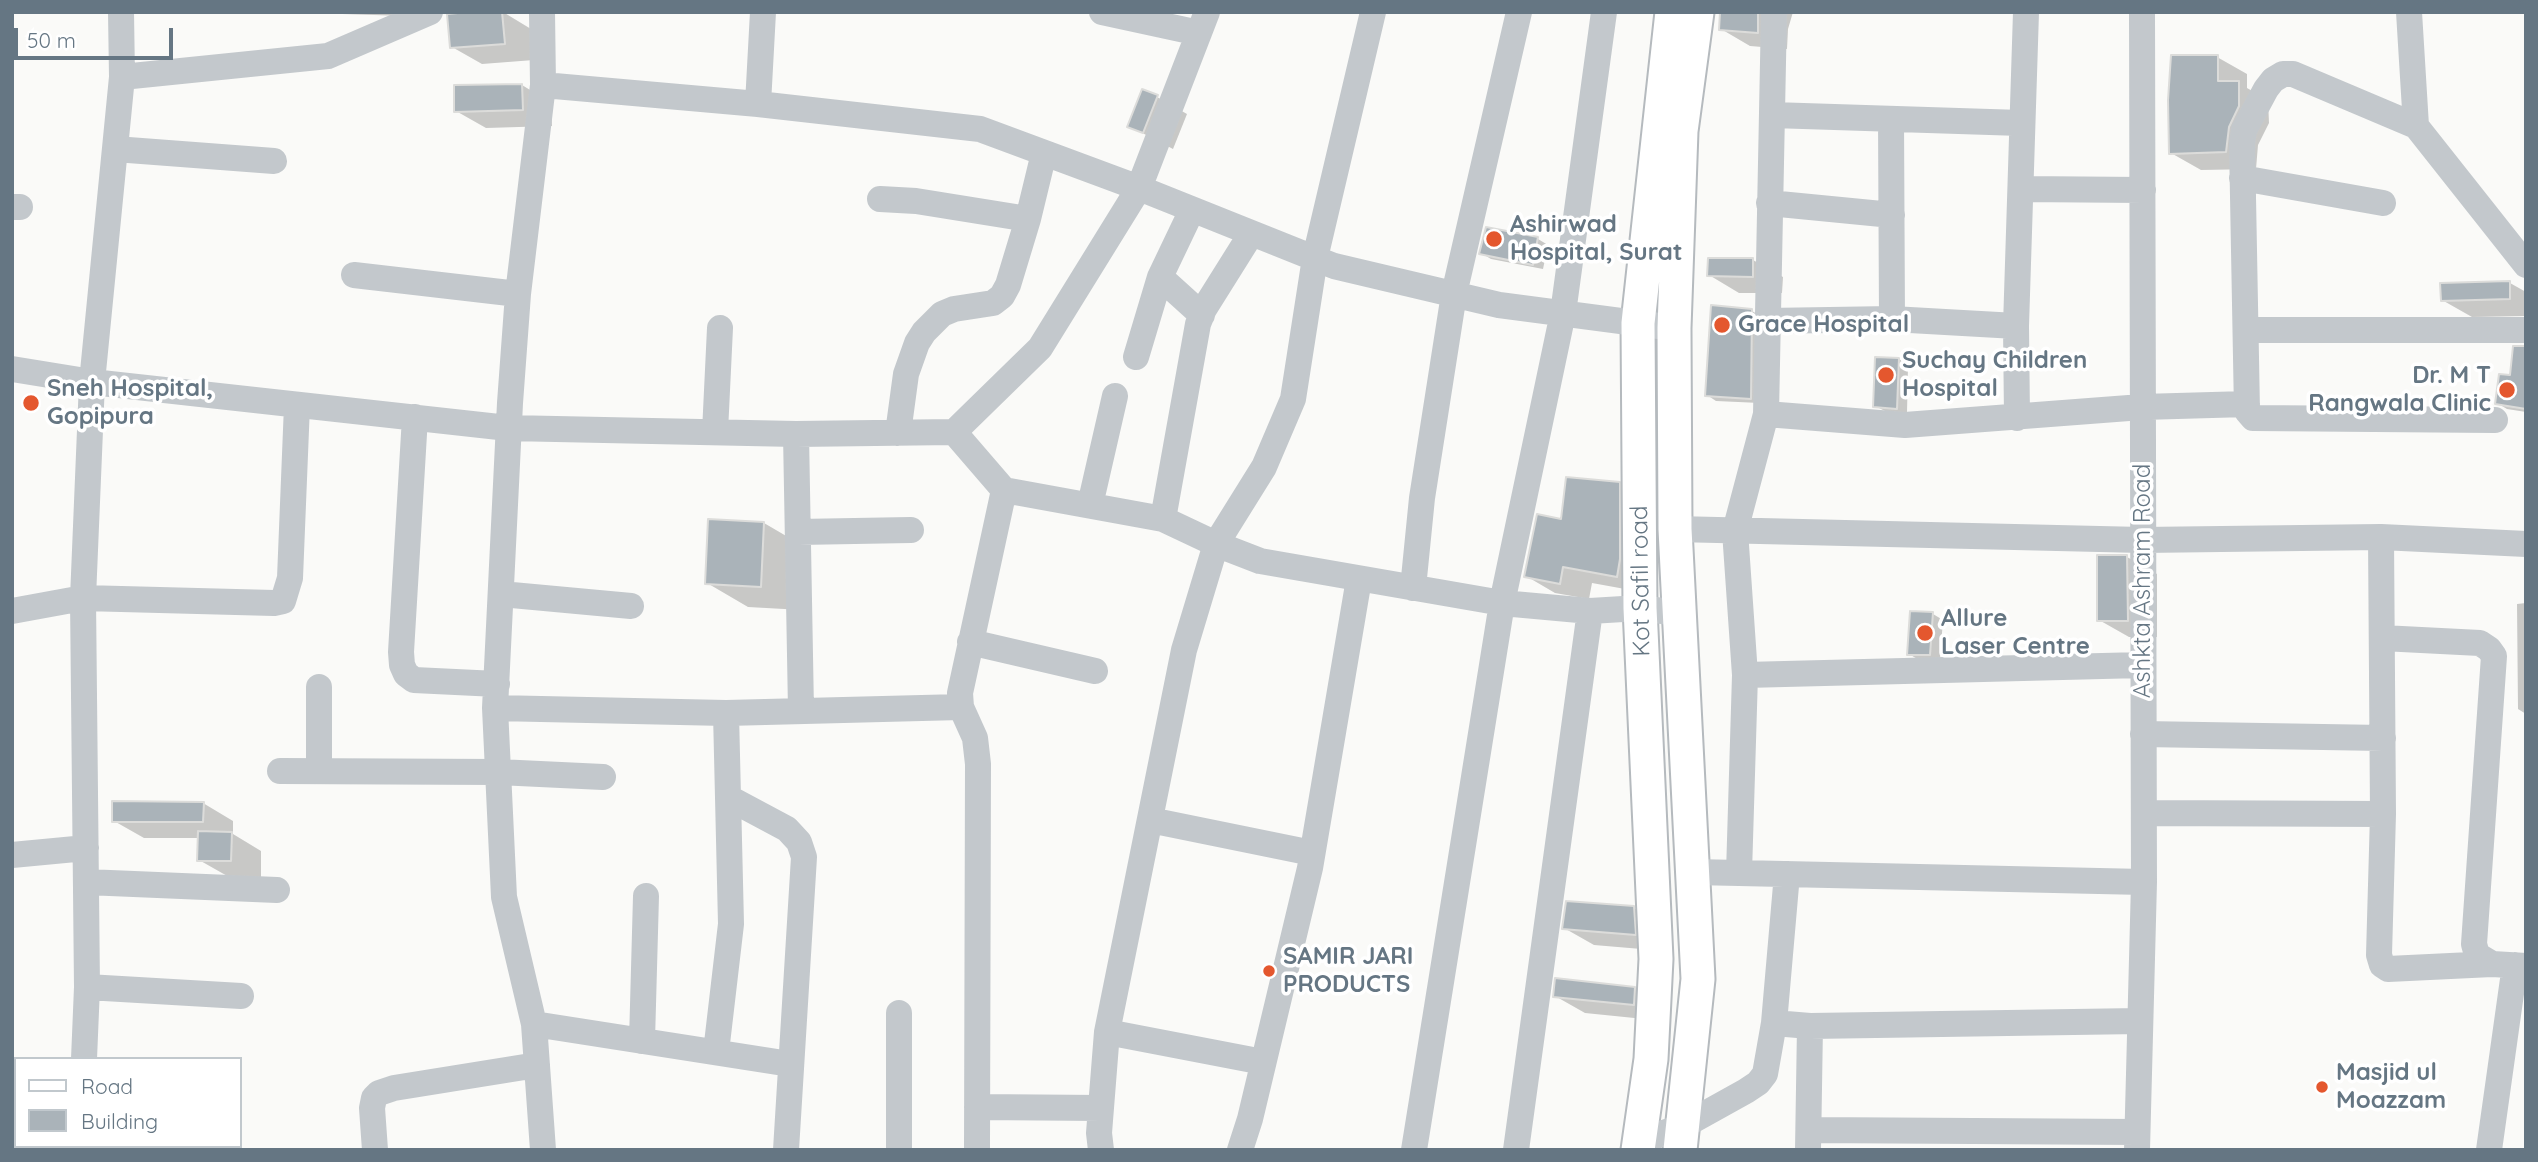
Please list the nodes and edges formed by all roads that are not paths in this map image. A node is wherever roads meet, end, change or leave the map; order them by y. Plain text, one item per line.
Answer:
1 (121, 12) edge
2 (430, 12) edge
3 (763, 12) edge
4 (1102, 12) edge
5 (1373, 12) edge
6 (1518, 12) edge
7 (1604, 12) edge
8 (1672, 12) edge
9 (1697, 12) edge
10 (1774, 12) edge
11 (2026, 12) edge
12 (2142, 12) edge
13 (2409, 12) edge
14 (536, 13) edge
15 (1203, 22) edge
16 (122, 77) junction
17 (542, 85) junction
18 (758, 104) junction
19 (1772, 115) junction
20 (1891, 119) junction
21 (2021, 123) junction
22 (2416, 126) junction
23 (114, 149) junction
24 (1044, 153) junction
25 (274, 161) dead end
26 (2242, 178) junction
27 (1139, 188) junction
28 (2021, 189) junction
29 (2143, 190) junction
30 (880, 199) dead end
31 (1769, 203) junction
32 (2383, 204) dead end
33 (1192, 210) junction
34 (1892, 215) junction
35 (1028, 219) junction
36 (1251, 234) junction
37 (2523, 253) edge
38 (1315, 258) junction
39 (354, 275) dead end
40 (1160, 277) junction
41 (518, 294) junction
42 (1454, 294) junction
43 (1563, 313) junction
44 (1202, 315) junction
45 (1892, 319) junction
46 (1767, 321) junction
47 (1638, 323) junction
48 (2016, 326) junction
49 (720, 328) dead end
50 (1674, 328) junction
51 (2246, 330) junction
52 (2526, 330) edge
53 (1136, 358) dead end
54 (12, 369) edge
55 (92, 382) junction
56 (1115, 396) dead end
57 (2247, 404) junction
58 (297, 405) junction
59 (2143, 407) junction
60 (1766, 414) junction
61 (415, 417) junction
62 (2017, 418) junction
63 (2496, 420) dead end
64 (509, 428) junction
65 (715, 432) junction
66 (954, 432) junction
67 (898, 433) junction
68 (796, 434) junction
69 (1004, 490) junction
70 (1090, 505) junction
71 (1163, 519) junction
72 (1675, 529) junction
73 (911, 530) dead end
74 (1735, 531) junction
75 (798, 532) junction
76 (2381, 537) junction
77 (2142, 540) junction
78 (1216, 544) junction
79 (2526, 544) edge
80 (1359, 579) junction
81 (1413, 588) junction
82 (501, 594) junction
83 (83, 598) junction
84 (1502, 603) junction
85 (631, 606) dead end
86 (1640, 608) junction
87 (12, 611) edge
88 (1590, 611) junction
89 (1678, 613) junction
90 (2382, 638) junction
91 (970, 642) junction
92 (2142, 665) junction
93 (1094, 671) dead end
94 (1745, 675) junction
95 (319, 687) dead end
96 (496, 696) junction
97 (961, 706) junction
98 (801, 710) junction
99 (726, 713) junction
100 (2143, 734) junction
101 (2383, 738) junction
102 (280, 771) dead end
103 (319, 771) junction
104 (498, 772) junction
105 (603, 776) dead end
106 (729, 798) junction
107 (2144, 813) junction
108 (2383, 814) junction
109 (1150, 820) junction
110 (86, 848) junction
111 (1312, 853) junction
112 (12, 855) edge
113 (1694, 872) junction
114 (1738, 873) junction
115 (1787, 874) junction
116 (2144, 882) junction
117 (86, 883) junction
118 (276, 890) dead end
119 (646, 896) dead end
120 (2511, 965) edge
121 (87, 987) junction
122 (241, 996) dead end
123 (899, 1013) dead end
124 (2139, 1021) junction
125 (1774, 1023) junction
126 (534, 1024) junction
127 (1811, 1026) junction
128 (1107, 1032) junction
129 (642, 1041) junction
130 (716, 1052) junction
131 (84, 1057) edge
132 (1263, 1062) junction
133 (790, 1064) junction
134 (537, 1065) junction
135 (977, 1107) junction
136 (1101, 1108) junction
137 (1681, 1138) edge
138 (1808, 1140) edge
139 (1936, 1141) edge
140 (2137, 1141) edge
141 (1639, 1146) edge
142 (375, 1150) edge
143 (543, 1150) edge
144 (786, 1150) edge
145 (900, 1150) edge
146 (977, 1150) edge
147 (1101, 1150) edge
148 (1240, 1150) edge
149 (1414, 1150) edge
150 (1516, 1150) edge
151 (2489, 1150) edge

1 - 16 street
2 - 16 street
3 - 18 street
4 - 15 street
5 - 38 street
6 - 42 street
7 - 43 street
8 - 47 main road, Kot Safil road
9 - 50 main road, Kot Safil road
10 - 19 street
11 - 21 street
12 - 29 street, Ashkta Ashram Road
13 - 22 street
14 - 17 street
15 - 27 street
16 - 23 street
17 - 18 street
17 - 41 street
18 - 24 street
19 - 20 street
19 - 31 street
20 - 21 street
20 - 34 street
21 - 28 street
22 - 26 street
22 - 37 street
23 - 25 street
23 - 55 street
24 - 27 street
24 - 35 street
26 - 32 street
26 - 51 street
27 - 33 street
27 - 66 street
28 - 29 street
28 - 48 street
29 - 59 street, Ashkta Ashram Road
30 - 35 street
31 - 34 street
31 - 46 street
33 - 36 street
33 - 40 street
34 - 45 street
35 - 67 street
36 - 38 street
36 - 44 street
38 - 42 street
38 - 78 street
39 - 41 street
40 - 44 street
40 - 53 street
41 - 64 street
42 - 43 street
42 - 81 street
43 - 47 street
43 - 84 street
44 - 71 street
45 - 46 street
45 - 48 street
46 - 60 street
47 - 50 street
47 - 86 main road, Kot Safil road
48 - 62 street
49 - 65 street
50 - 72 main road, Kot Safil road
51 - 52 street
51 - 57 street
54 - 55 street
55 - 58 street
55 - 83 street
56 - 70 street
57 - 59 street
57 - 63 street
58 - 61 street
58 - 83 street
59 - 62 street
59 - 77 street, Ashkta Ashram Road
60 - 62 street
60 - 74 street
61 - 64 street
61 - 96 street
64 - 65 street
64 - 82 street
65 - 68 street
66 - 67 street
66 - 69 street
67 - 68 street
68 - 75 street
69 - 70 street
69 - 91 street
70 - 71 street
71 - 78 street
72 - 74 street
72 - 89 main road, Kot Safil road
73 - 75 street
74 - 77 street
74 - 94 street
75 - 98 street
76 - 77 street
76 - 79 street
76 - 90 street
77 - 92 street, Ashkta Ashram Road
78 - 80 street
78 - 109 street
80 - 81 street
80 - 111 street
81 - 84 street
82 - 85 street
82 - 96 street
83 - 87 street
83 - 110 street
84 - 88 street
84 - 149 street
86 - 88 street
86 - 89 street
86 - 141 main road, Kot Safil road
88 - 150 street
89 - 113 main road, Kot Safil road
90 - 101 street
90 - 120 street
91 - 93 street
91 - 97 street
92 - 94 street
92 - 100 street, Ashkta Ashram Road
94 - 114 street
95 - 103 street
96 - 99 street
96 - 104 street
97 - 98 street
97 - 135 street
98 - 99 street
99 - 106 street
100 - 101 street
100 - 107 street, Ashkta Ashram Road
101 - 108 street
102 - 103 street
103 - 104 street
104 - 105 street
104 - 126 street
106 - 130 street
106 - 133 street
107 - 108 street
107 - 116 street, Ashkta Ashram Road
108 - 120 street
109 - 111 street
109 - 128 street
110 - 112 street
110 - 117 street
111 - 132 street
113 - 114 street
113 - 137 main road, Kot Safil road
114 - 115 street
115 - 116 street
115 - 125 street
116 - 124 street, Ashkta Ashram Road
117 - 118 street
117 - 121 street
119 - 129 street
120 - 151 street
121 - 122 street
121 - 131 street
123 - 145 street
124 - 127 street
124 - 140 street, Ashkta Ashram Road
125 - 127 street
125 - 137 street
126 - 129 street
126 - 134 street
127 - 138 street
128 - 132 street
128 - 136 street
129 - 130 street
130 - 133 street
132 - 148 street
133 - 144 street
134 - 142 street
134 - 143 street
135 - 136 street
135 - 146 street
136 - 147 street
137 - 141 street
138 - 139 street
139 - 140 street

